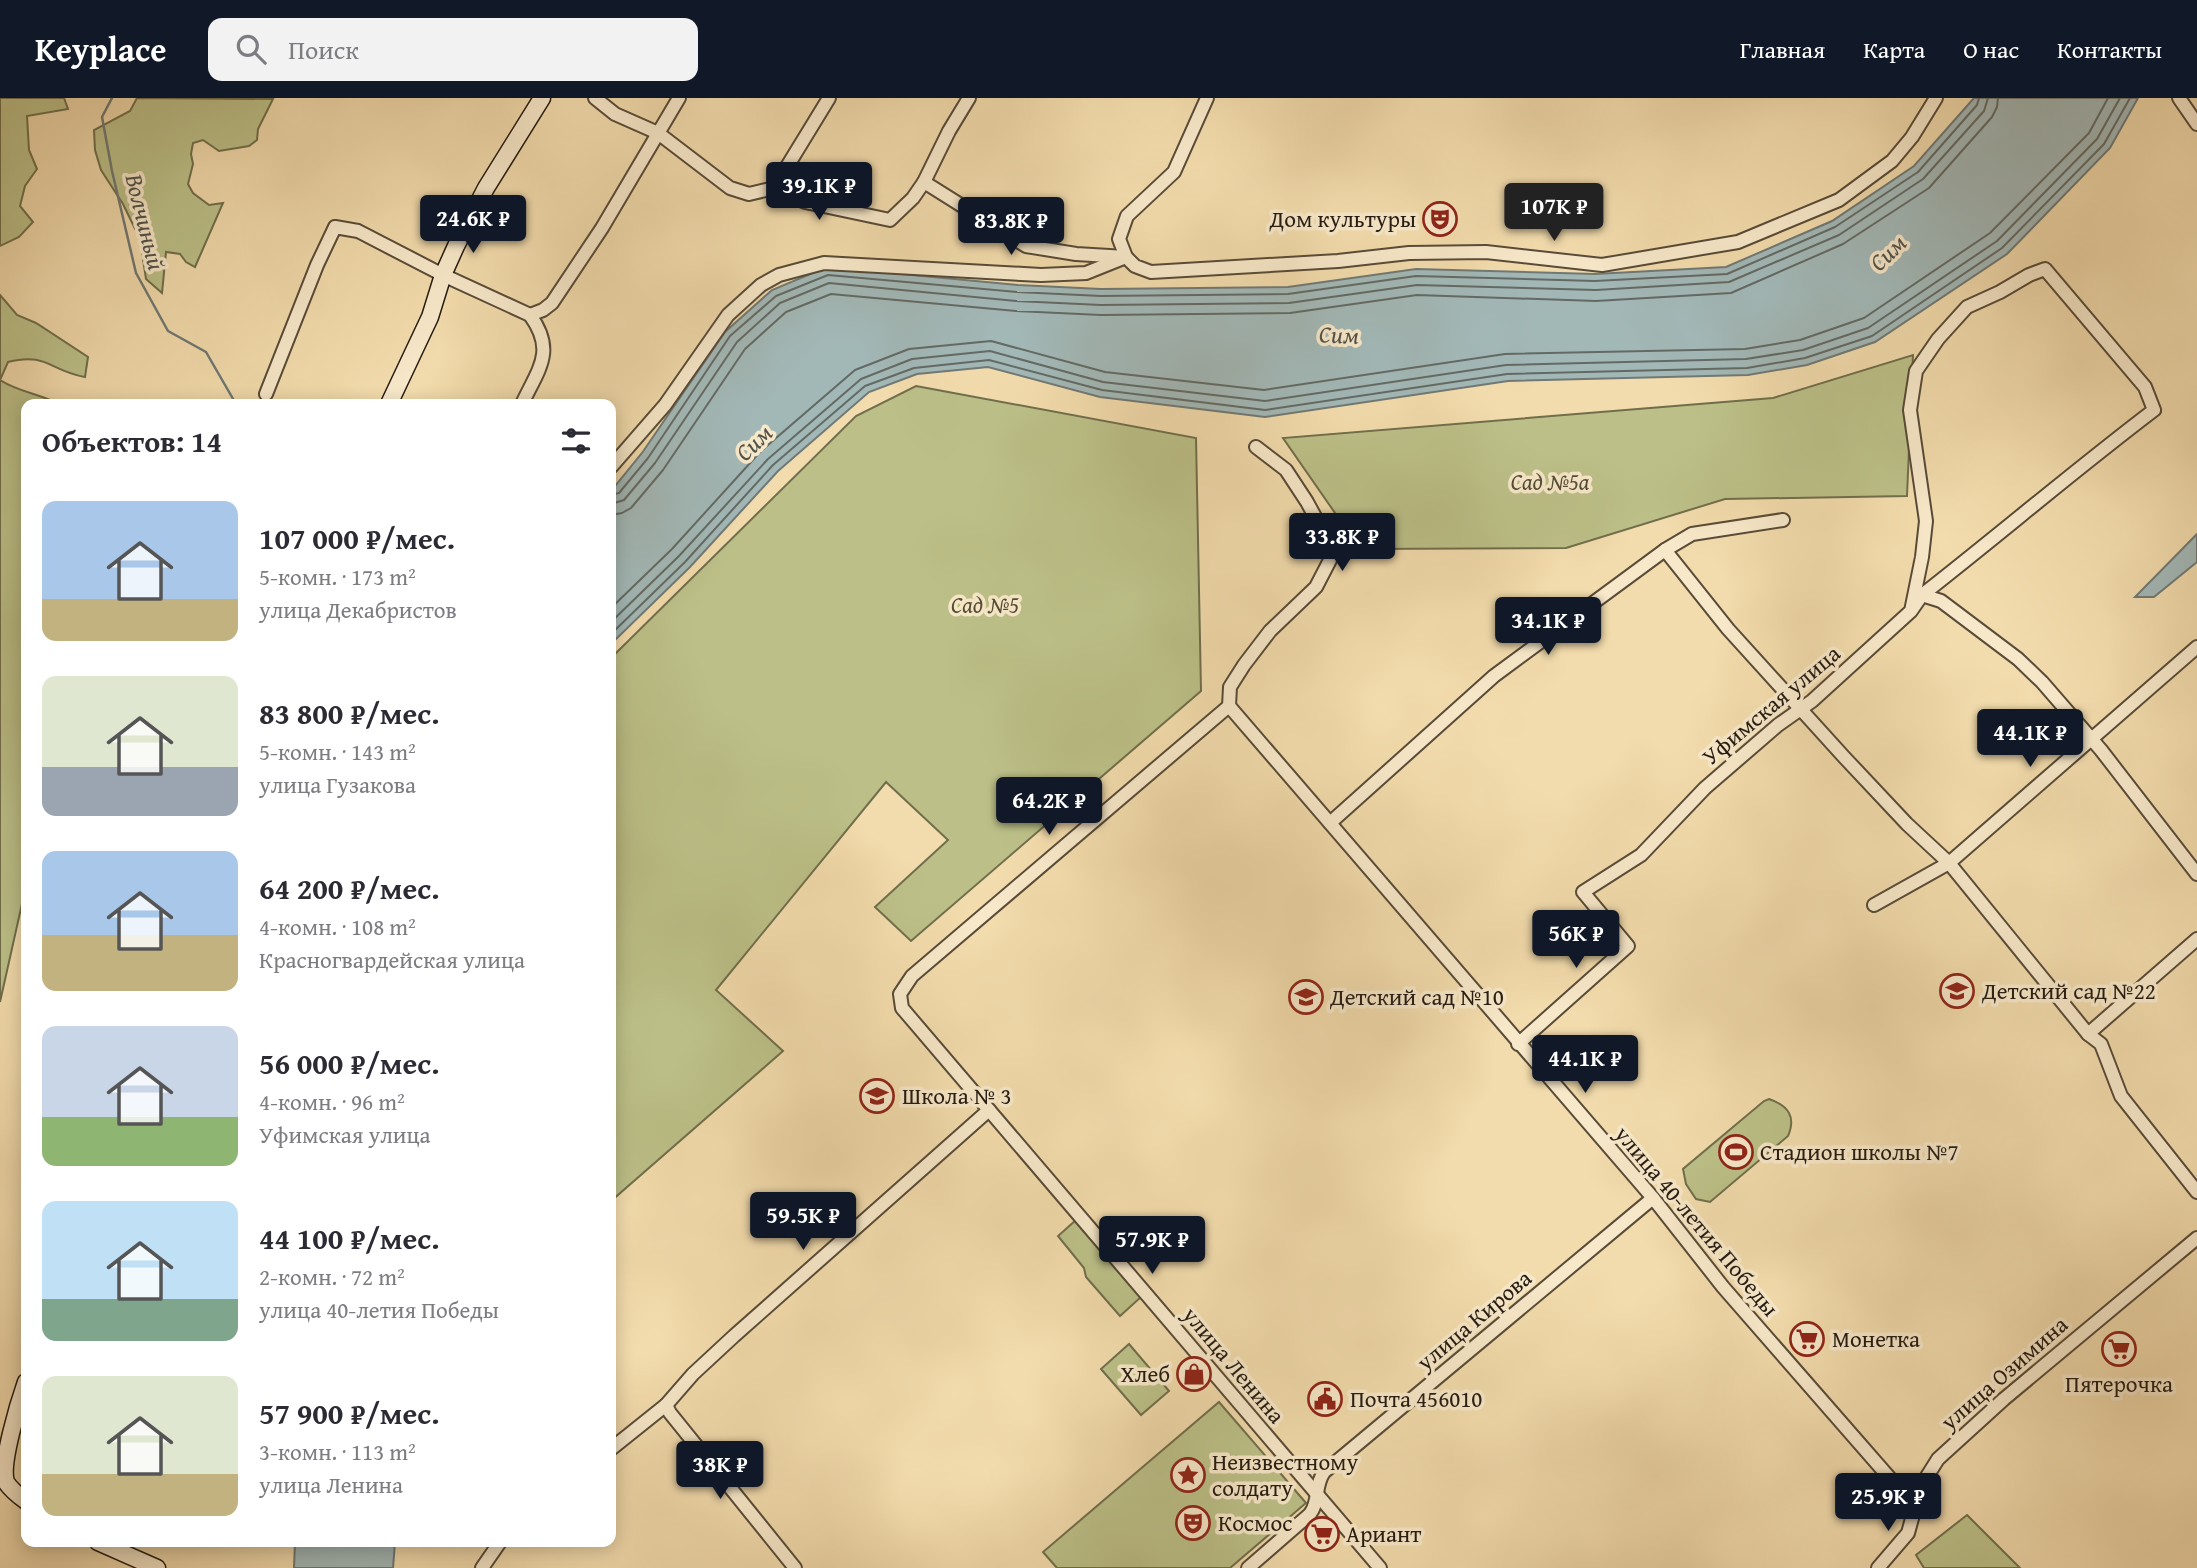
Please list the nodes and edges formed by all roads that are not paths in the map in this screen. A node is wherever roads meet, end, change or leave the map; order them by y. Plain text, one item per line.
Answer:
1 (542, 98) edge
2 (595, 98) edge
3 (679, 98) edge
4 (829, 98) edge
5 (969, 98) edge
6 (1207, 98) edge
7 (1936, 98) edge
8 (2179, 98) edge
9 (2197, 124) edge
10 (658, 133) junction
11 (924, 181) junction
12 (774, 188) junction
13 (1126, 257) junction
14 (443, 275) junction
15 (530, 315) junction
16 (266, 394) dead end
17 (392, 399) edge
18 (524, 399) edge
19 (1256, 447) dead end
20 (616, 461) edge
21 (1783, 520) dead end
22 (1665, 551) junction
23 (1922, 595) junction
24 (1912, 611) junction
25 (2197, 647) edge
26 (1229, 706) junction
27 (1801, 709) junction
28 (2090, 739) junction
29 (1330, 823) junction
30 (1949, 863) junction
31 (2197, 874) edge
32 (1874, 905) dead end
33 (2197, 939) edge
34 (2088, 1034) junction
35 (1518, 1044) junction
36 (989, 1110) junction
37 (2197, 1192) edge
38 (1653, 1198) junction
39 (2197, 1238) edge
40 (21, 1399) edge
41 (668, 1409) junction
42 (616, 1445) edge
43 (1318, 1496) junction
44 (21, 1498) edge
45 (1914, 1507) junction
46 (109, 1547) edge
47 (497, 1547) edge
48 (157, 1568) edge
49 (482, 1568) edge
50 (795, 1568) edge
51 (1248, 1568) edge
52 (1380, 1568) edge
53 (1878, 1568) edge

1 - 14 main road
2 - 10 street
3 - 10 street
4 - 12 street
5 - 11 street
6 - 13 street
7 - 13 street
8 - 9 street
10 - 12 street
10 - 15 street
11 - 12 street
11 - 13 street
13 - 20 street
14 - 15 street
14 - 16 street
14 - 17 main road
15 - 18 street
19 - 26 street
21 - 22 street
22 - 27 street
22 - 29 street
23 - 24 street, Уфимская улица
23 - 24 street, Уфимская улица
23 - 28 street
24 - 27 street, Уфимская улица
25 - 28 street
26 - 29 street, улица 40-летия Победы
26 - 36 street, улица Ленина
27 - 30 street
27 - 35 street, Уфимская улица
28 - 30 street
28 - 31 street
29 - 35 street, улица 40-летия Победы
30 - 32 street
30 - 34 street
33 - 34 street
34 - 37 street
35 - 38 street, улица 40-летия Победы
36 - 41 street
36 - 43 street, улица Ленина
38 - 43 street, улица Кирова
38 - 45 street, улица 40-летия Победы
39 - 45 street, улица Озимина
40 - 44 main road
41 - 42 street
41 - 50 street
43 - 51 street, улица Кирова
43 - 52 street, улица Ленина
45 - 53 street, улица Озимина
46 - 48 main road
47 - 49 street

